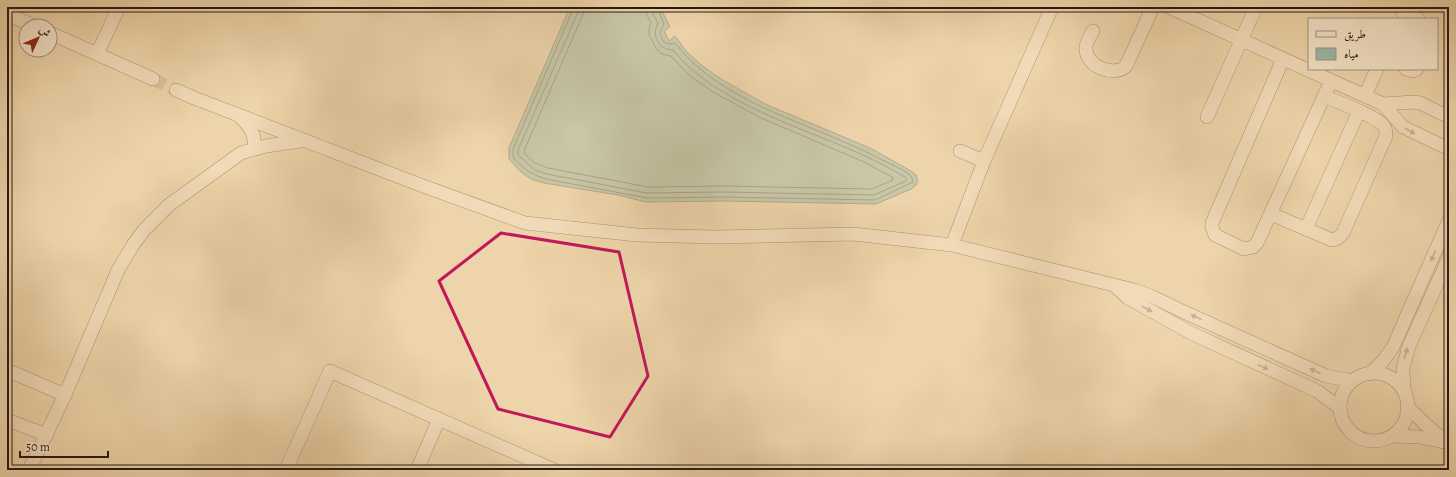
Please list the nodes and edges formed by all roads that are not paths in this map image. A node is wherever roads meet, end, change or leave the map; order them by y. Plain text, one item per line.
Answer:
1 (119, 7) edge
2 (1052, 7) edge
3 (1153, 7) edge
4 (1169, 7) edge
5 (1256, 7) edge
6 (1403, 13) edge
7 (7, 14) edge
8 (1416, 18) edge
9 (18, 19) edge
10 (1093, 31) dead end
11 (58, 37) edge
12 (1241, 39) junction
13 (97, 54) junction
14 (1283, 58) junction
15 (1308, 70) edge
16 (1308, 70) edge
17 (1377, 70) edge
18 (153, 79) tunnel mouth
19 (1331, 81) junction
20 (176, 90) tunnel mouth
21 (1365, 95) junction
22 (1324, 96) junction
23 (1383, 104) junction
24 (1359, 111) junction
25 (237, 115) junction
26 (1207, 117) dead end
27 (1449, 117) edge
28 (306, 141) junction
29 (254, 149) junction
30 (1449, 149) edge
31 (960, 150) dead end
32 (984, 161) junction
33 (1271, 214) junction
34 (1449, 220) edge
35 (1306, 229) junction
36 (952, 245) junction
37 (1449, 257) edge
38 (1115, 286) junction
39 (7, 370) edge
40 (1370, 374) junction
41 (1352, 381) junction
42 (1404, 392) junction
43 (65, 395) junction
44 (1407, 406) junction
45 (1340, 408) junction
46 (439, 419) junction
47 (7, 420) edge
48 (47, 435) junction
49 (1392, 436) junction
50 (1447, 442) edge
51 (34, 468) edge
52 (286, 470) edge
53 (417, 470) edge
54 (554, 470) edge

1 - 13 lane
2 - 32 lane
3 - 10 lane
4 - 12 lane
5 - 12 lane
6 - 8 lane
7 - 9 lane
11 - 13 lane
12 - 14 lane
12 - 26 lane
13 - 18 lane
14 - 15 lane
14 - 33 lane
16 - 19 lane
17 - 21 lane
19 - 21 lane
19 - 22 lane
20 - 25 lane
21 - 23 lane
22 - 24 lane
22 - 33 lane
23 - 27 lane
23 -> 30 lane
24 - 35 lane
24 - 35 lane
25 - 28 lane
25 - 29 lane
28 - 29 lane
28 - 36 lane
29 - 43 lane
31 - 32 lane
32 - 36 lane
33 - 35 lane
34 -> 40 lane
36 - 38 lane
42 -> 37 lane
41 -> 38 lane
38 -> 45 lane
39 - 43 lane
40 - 41 lane
40 - 42 lane
41 - 45 lane
42 - 44 lane
43 - 48 lane
44 - 49 lane
44 - 50 lane
45 - 49 lane
46 - 52 lane
46 - 53 lane
46 - 54 lane
47 - 48 lane
48 - 51 lane
49 - 50 lane

